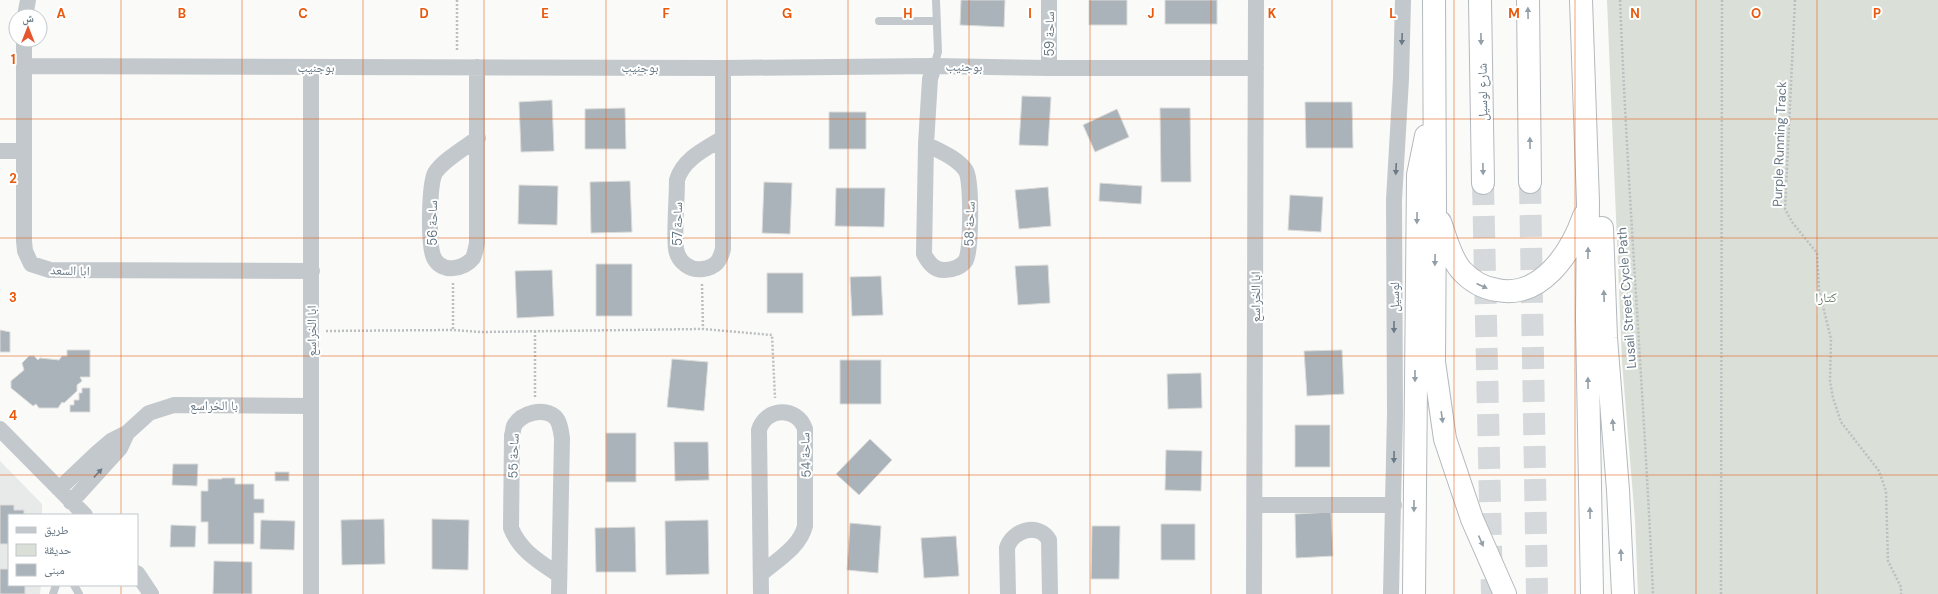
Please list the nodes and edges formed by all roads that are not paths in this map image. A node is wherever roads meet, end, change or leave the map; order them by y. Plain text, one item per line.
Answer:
1 (936, 0) edge
2 (1049, 0) edge
3 (1256, 0) edge
4 (1403, 0) edge
5 (1434, 0) edge
6 (1480, 0) edge
7 (1528, 0) edge
8 (1581, 0) edge
9 (879, 21) dead end
10 (937, 21) junction
11 (1582, 26) junction
12 (24, 48) edge
13 (24, 66) junction
14 (934, 66) junction
15 (311, 67) junction
16 (477, 67) junction
17 (723, 68) junction
18 (1049, 68) junction
19 (1256, 68) junction
20 (1435, 97) junction
21 (478, 138) junction
22 (723, 138) junction
23 (926, 144) junction
24 (0, 150) edge
25 (24, 151) junction
26 (1530, 182) tunnel mouth
27 (1483, 183) tunnel mouth
28 (1588, 202) junction
29 (1436, 207) junction
30 (312, 270) junction
31 (310, 406) junction
32 (0, 429) edge
33 (127, 433) junction
34 (59, 489) junction
35 (72, 502) junction
36 (1255, 506) junction
37 (1394, 506) junction
38 (84, 514) edge
39 (138, 574) edge
40 (761, 574) junction
41 (559, 575) junction
42 (151, 594) edge
43 (311, 594) edge
44 (559, 594) edge
45 (761, 594) edge
46 (1008, 594) edge
47 (1050, 594) edge
48 (1254, 594) edge
49 (1391, 594) edge
50 (1414, 594) edge
51 (1505, 594) edge
52 (1592, 594) edge
53 (1623, 594) edge

1 - 10 lane
2 - 18 street, ساحة 59
3 - 19 street, ابا الخراسع
4 -> 37 street, لوسيل
5 - 20 highway
6 -> 27 highway, شارع لوسيل
26 -> 7 highway
8 - 11 highway
9 - 10 lane
10 - 14 lane
11 - 28 highway
53 -> 11 highway
12 - 13 street, ابا السعد
13 - 15 street, بوجنيب
13 - 25 street, ابا السعد
14 - 17 street, بوجنيب
14 - 18 street, بوجنيب
14 - 23 street, ساحة 58
15 - 16 street, بوجنيب
15 - 30 street, ابا الخراسع
16 - 17 street, بوجنيب
16 - 21 street
17 - 22 street
18 - 19 street, بوجنيب
19 - 36 street, ابا الخراسع
20 - 29 highway
20 -> 50 highway
21 - 21 street, ساحة 56
22 - 22 street, ساحة 57
23 - 23 street, ساحة 58
24 - 25 street
25 - 30 street, ابا السعد
29 -> 28 highway
52 -> 28 highway
29 -> 51 highway
30 - 31 street, ابا الخراسع
31 - 33 street, با الخراسع
31 - 43 street, ابا الخراسع
32 - 34 street
33 - 34 street, با الخراسع
35 -> 33 street, با الخراسع
34 - 35 street
35 - 38 street
36 - 37 street
36 - 48 street, ابا الخراسع
37 - 49 street, لوسيل
39 - 42 street
40 - 40 street, ساحة 54
40 - 45 street
41 - 41 street, ساحة 55
41 - 44 street
46 - 47 street

